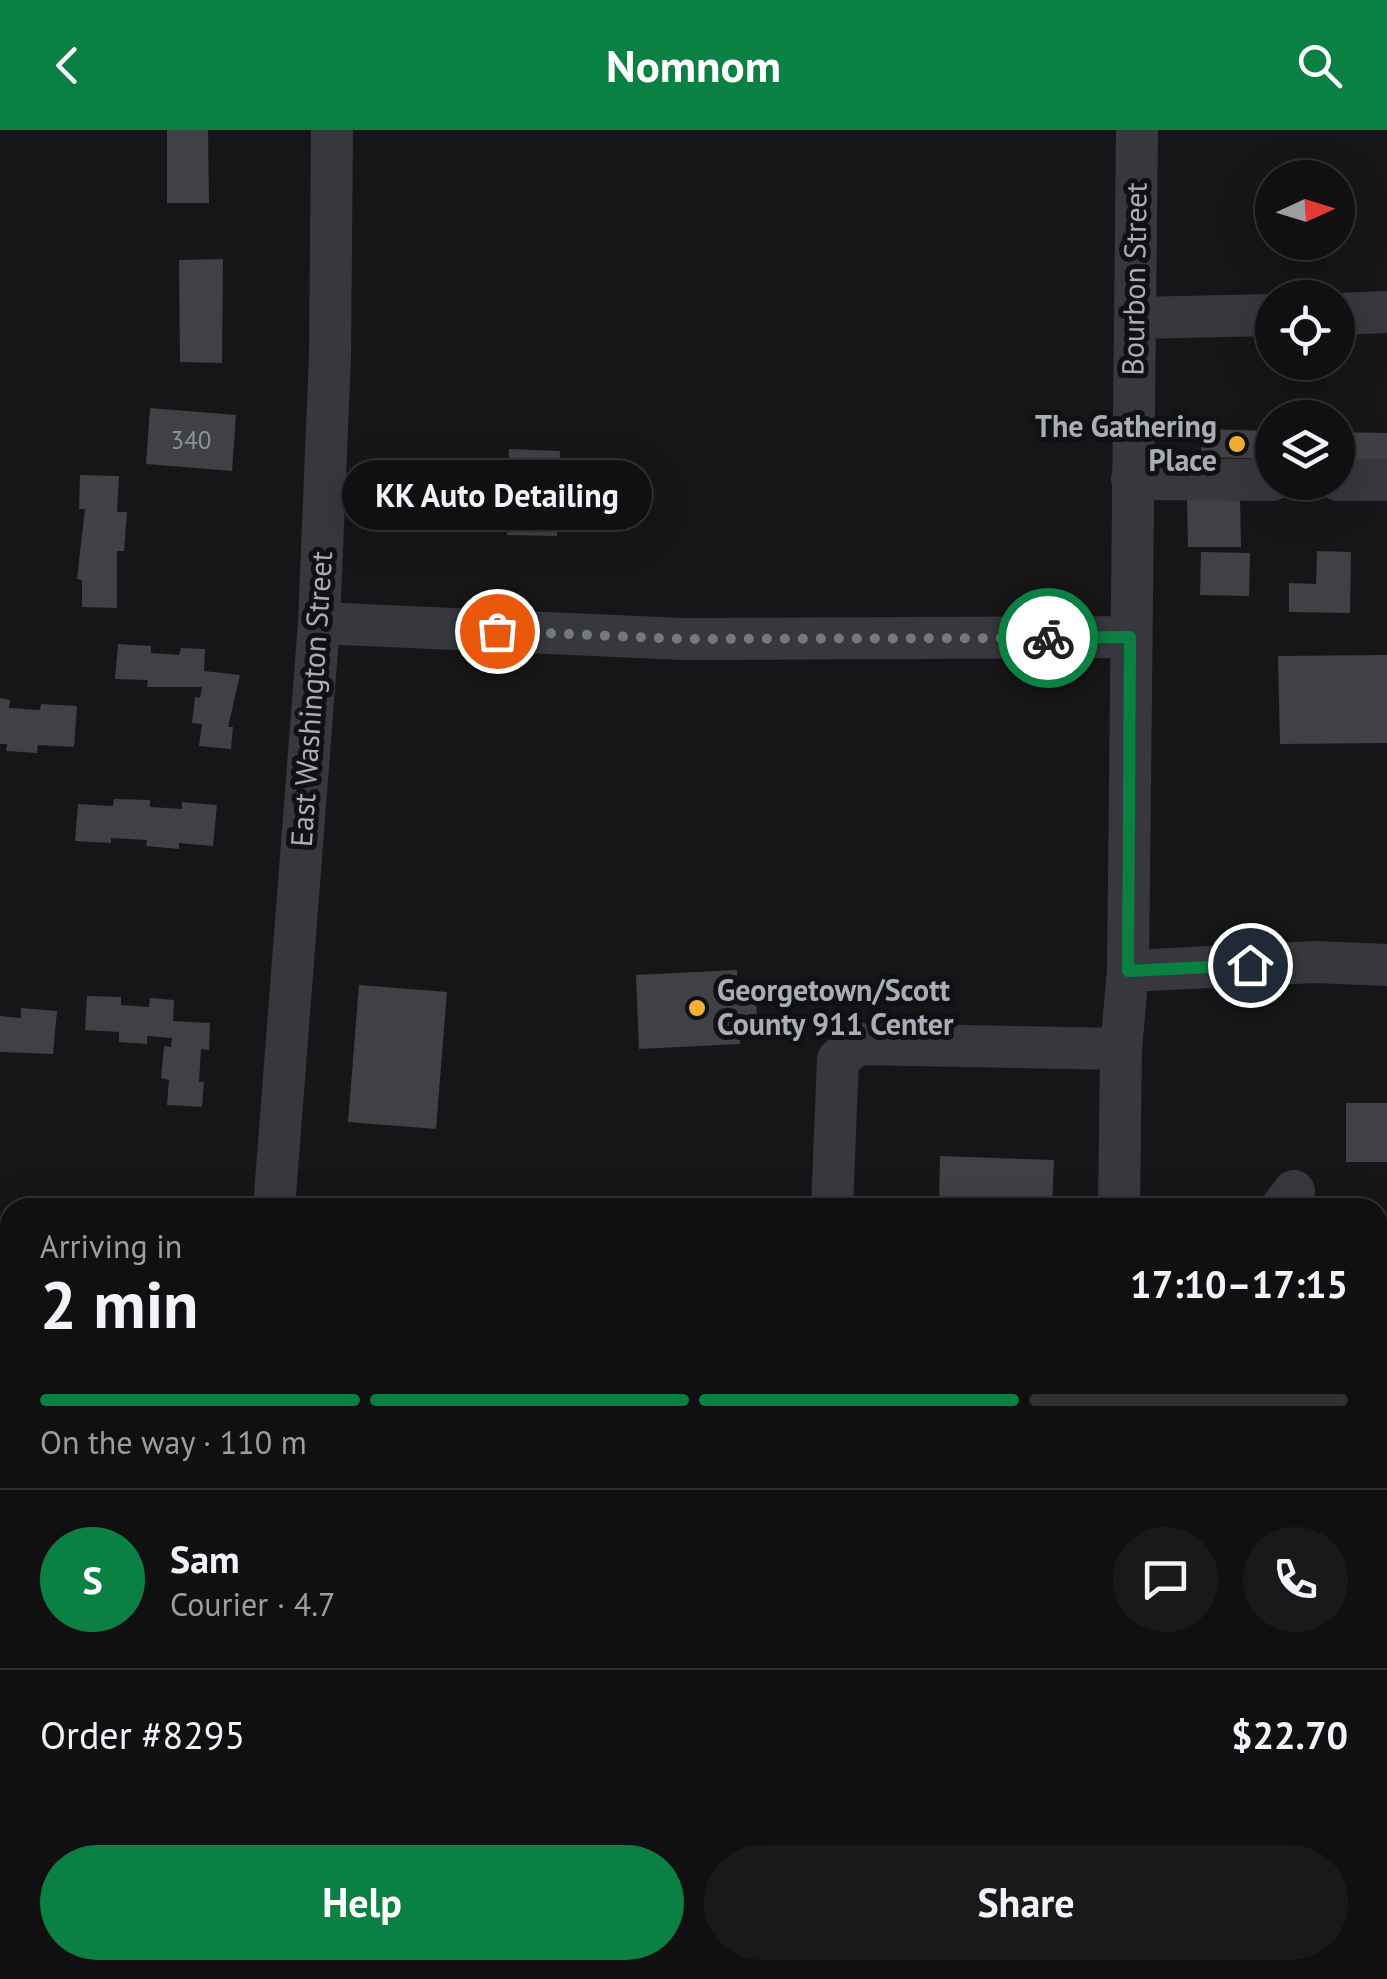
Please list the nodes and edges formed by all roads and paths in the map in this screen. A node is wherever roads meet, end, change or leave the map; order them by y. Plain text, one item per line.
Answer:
1 (332, 130) edge
2 (1137, 130) edge
3 (1387, 312) edge
4 (1355, 313) edge
5 (1255, 315) edge
6 (1135, 318) junction
7 (1132, 480) junction
8 (1255, 480) edge
9 (1355, 480) edge
10 (1387, 480) edge
11 (320, 623) junction
12 (1130, 637) junction
13 (1387, 965) edge
14 (1128, 971) junction
15 (1122, 1049) junction
16 (275, 1198) edge
17 (832, 1198) edge
18 (1118, 1198) edge

1 - 11 street, East Washington Street
2 - 6 street, Bourbon Street
3 - 4 street
5 - 6 street
6 - 7 street, Bourbon Street
7 - 8 street
7 - 12 street, Bourbon Street
9 - 10 street
11 - 12 street
11 - 16 street, East Washington Street
12 - 14 street, Bourbon Street
13 - 14 street
14 - 15 street, Bourbon Street
15 - 17 street
15 - 18 street, Bourbon Street

